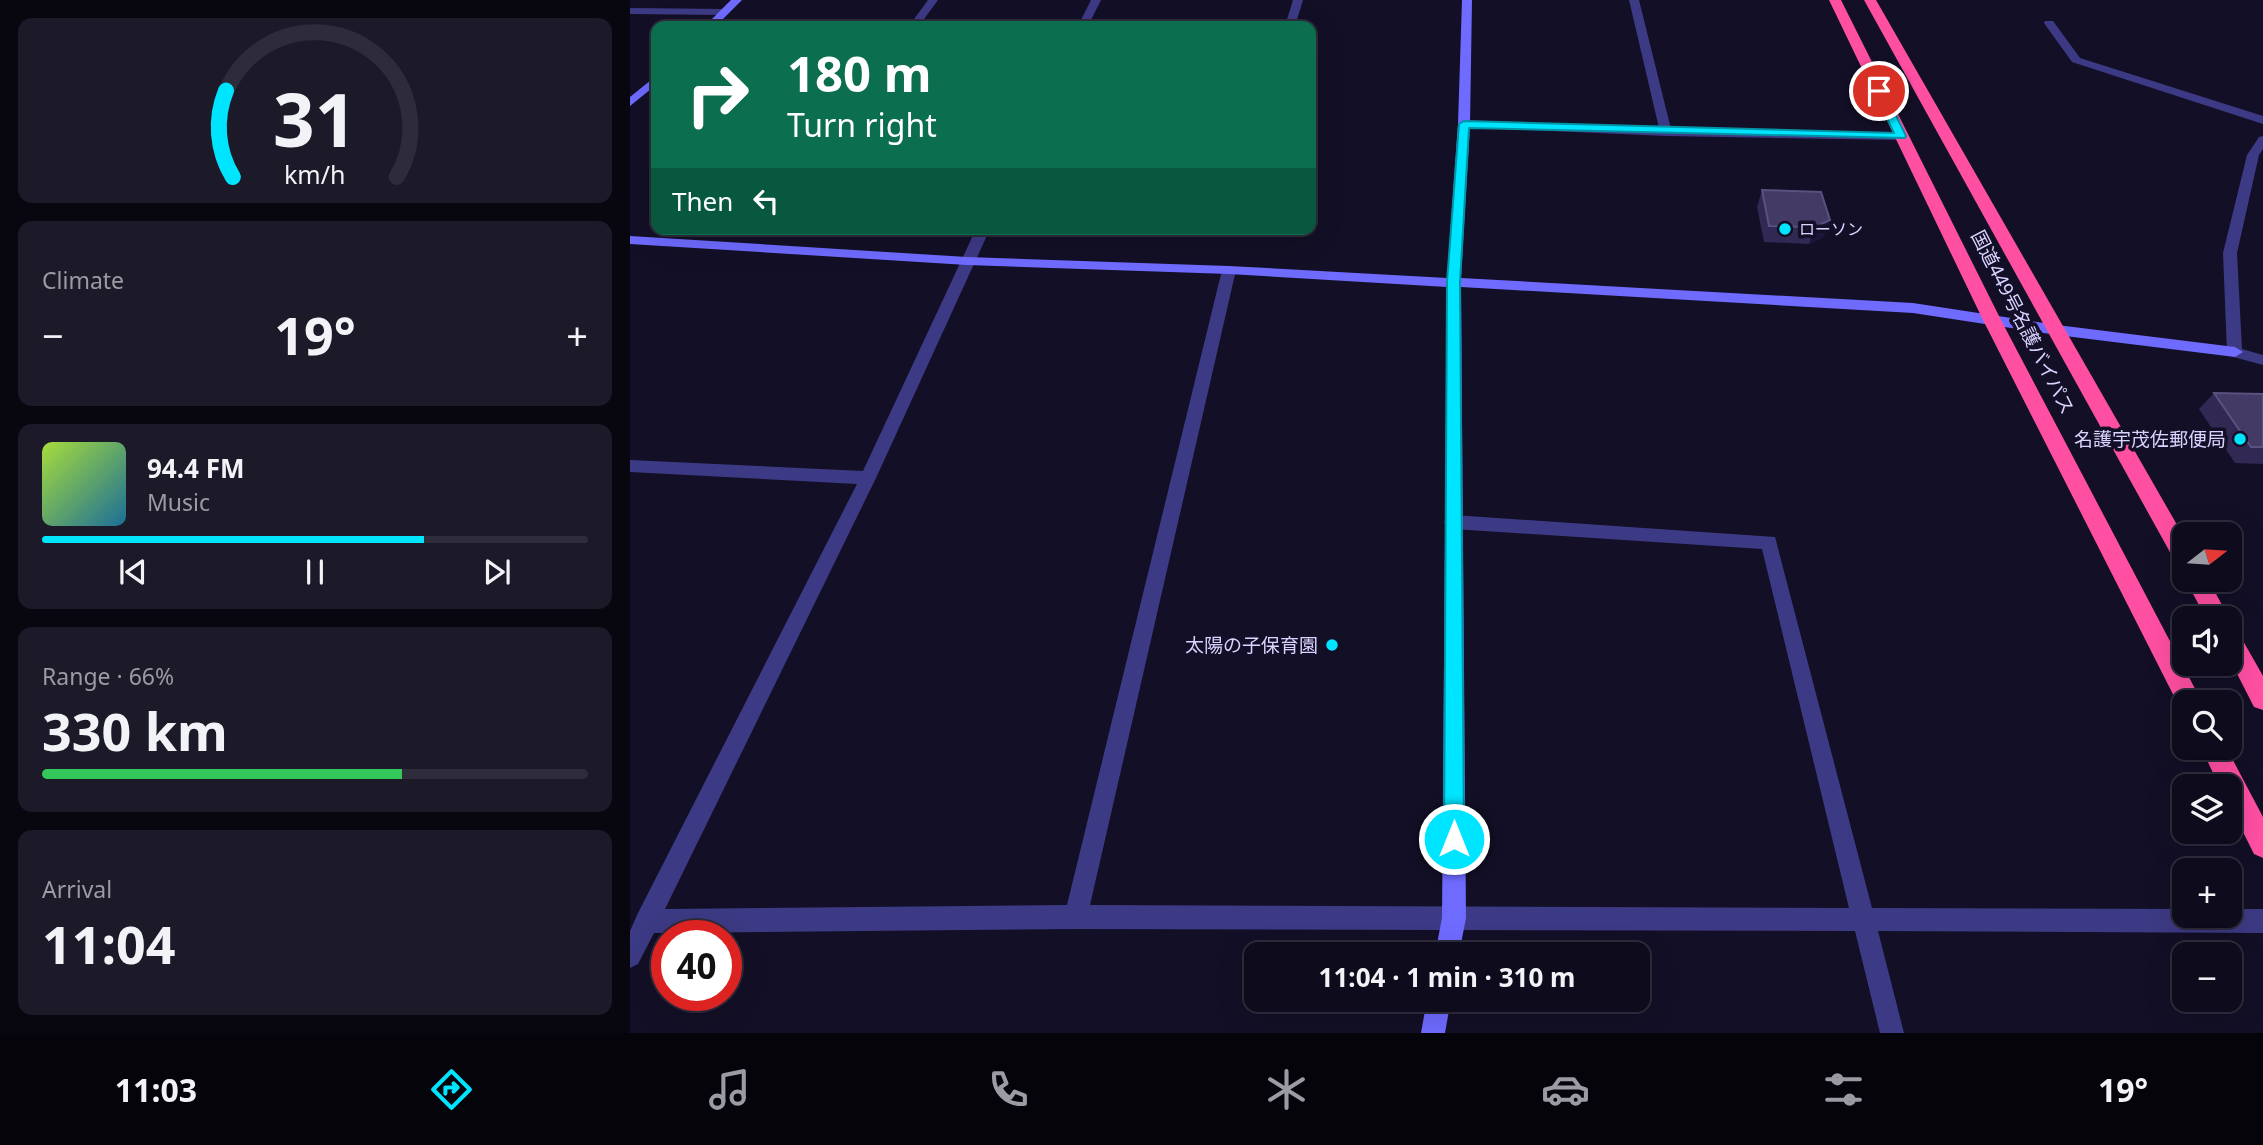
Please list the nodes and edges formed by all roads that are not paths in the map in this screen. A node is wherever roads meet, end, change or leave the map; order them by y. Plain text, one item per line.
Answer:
1 (737, 0) edge
2 (933, 0) edge
3 (1097, 0) edge
4 (1298, 0) edge
5 (1467, 0) edge
6 (1634, 0) edge
7 (1836, 0) edge
8 (1870, 0) edge
9 (630, 11) edge
10 (724, 12) junction
11 (715, 21) edge
12 (918, 21) edge
13 (1086, 21) edge
14 (1292, 21) edge
15 (2049, 23) dead end
16 (651, 89) edge
17 (630, 103) edge
18 (2263, 120) edge
19 (1464, 124) junction
20 (1666, 132) junction
21 (1901, 136) junction
22 (2263, 140) edge
23 (2258, 156) edge
24 (980, 235) edge
25 (630, 240) edge
26 (967, 261) junction
27 (1229, 270) junction
28 (1454, 282) junction
29 (1992, 320) junction
30 (2057, 330) junction
31 (2235, 352) junction
32 (2263, 360) edge
33 (630, 466) edge
34 (868, 478) junction
35 (1453, 522) junction
36 (2172, 536) edge
37 (2242, 661) edge
38 (2184, 690) edge
39 (2263, 699) edge
40 (2220, 760) edge
41 (2263, 845) edge
42 (1076, 917) junction
43 (1454, 918) junction
44 (1864, 919) junction
45 (646, 921) junction
46 (2263, 921) edge
47 (1449, 942) edge
48 (630, 956) edge
49 (1437, 1012) edge
50 (1433, 1033) edge
51 (1892, 1033) edge

1 - 10 street
2 - 12 street
3 - 13 street
4 - 14 street
5 - 19 street
6 - 20 street
7 - 21 highway, 国道449号名護バイパス
8 - 30 highway, 国道449号名護バイパス
9 - 10 street
10 - 11 street
15 - 18 street
16 - 17 street
19 - 20 street
19 - 28 street
20 - 21 street
21 - 29 highway, 国道449号名護バイパス
22 - 23 street
23 - 31 street
24 - 26 street
25 - 26 street
26 - 27 street
26 - 34 street
27 - 28 street
27 - 42 street
28 - 29 street
28 - 35 street
29 - 30 street
29 - 38 highway, 国道449号名護バイパス
30 - 31 street
30 - 36 highway, 国道449号名護バイパス
31 - 32 street
33 - 34 street
34 - 45 street
35 - 43 street
35 - 44 street
37 - 39 highway
40 - 41 highway
42 - 43 street
42 - 45 street
43 - 44 street
43 - 47 street
44 - 46 street
44 - 51 street
45 - 48 street
49 - 50 street

